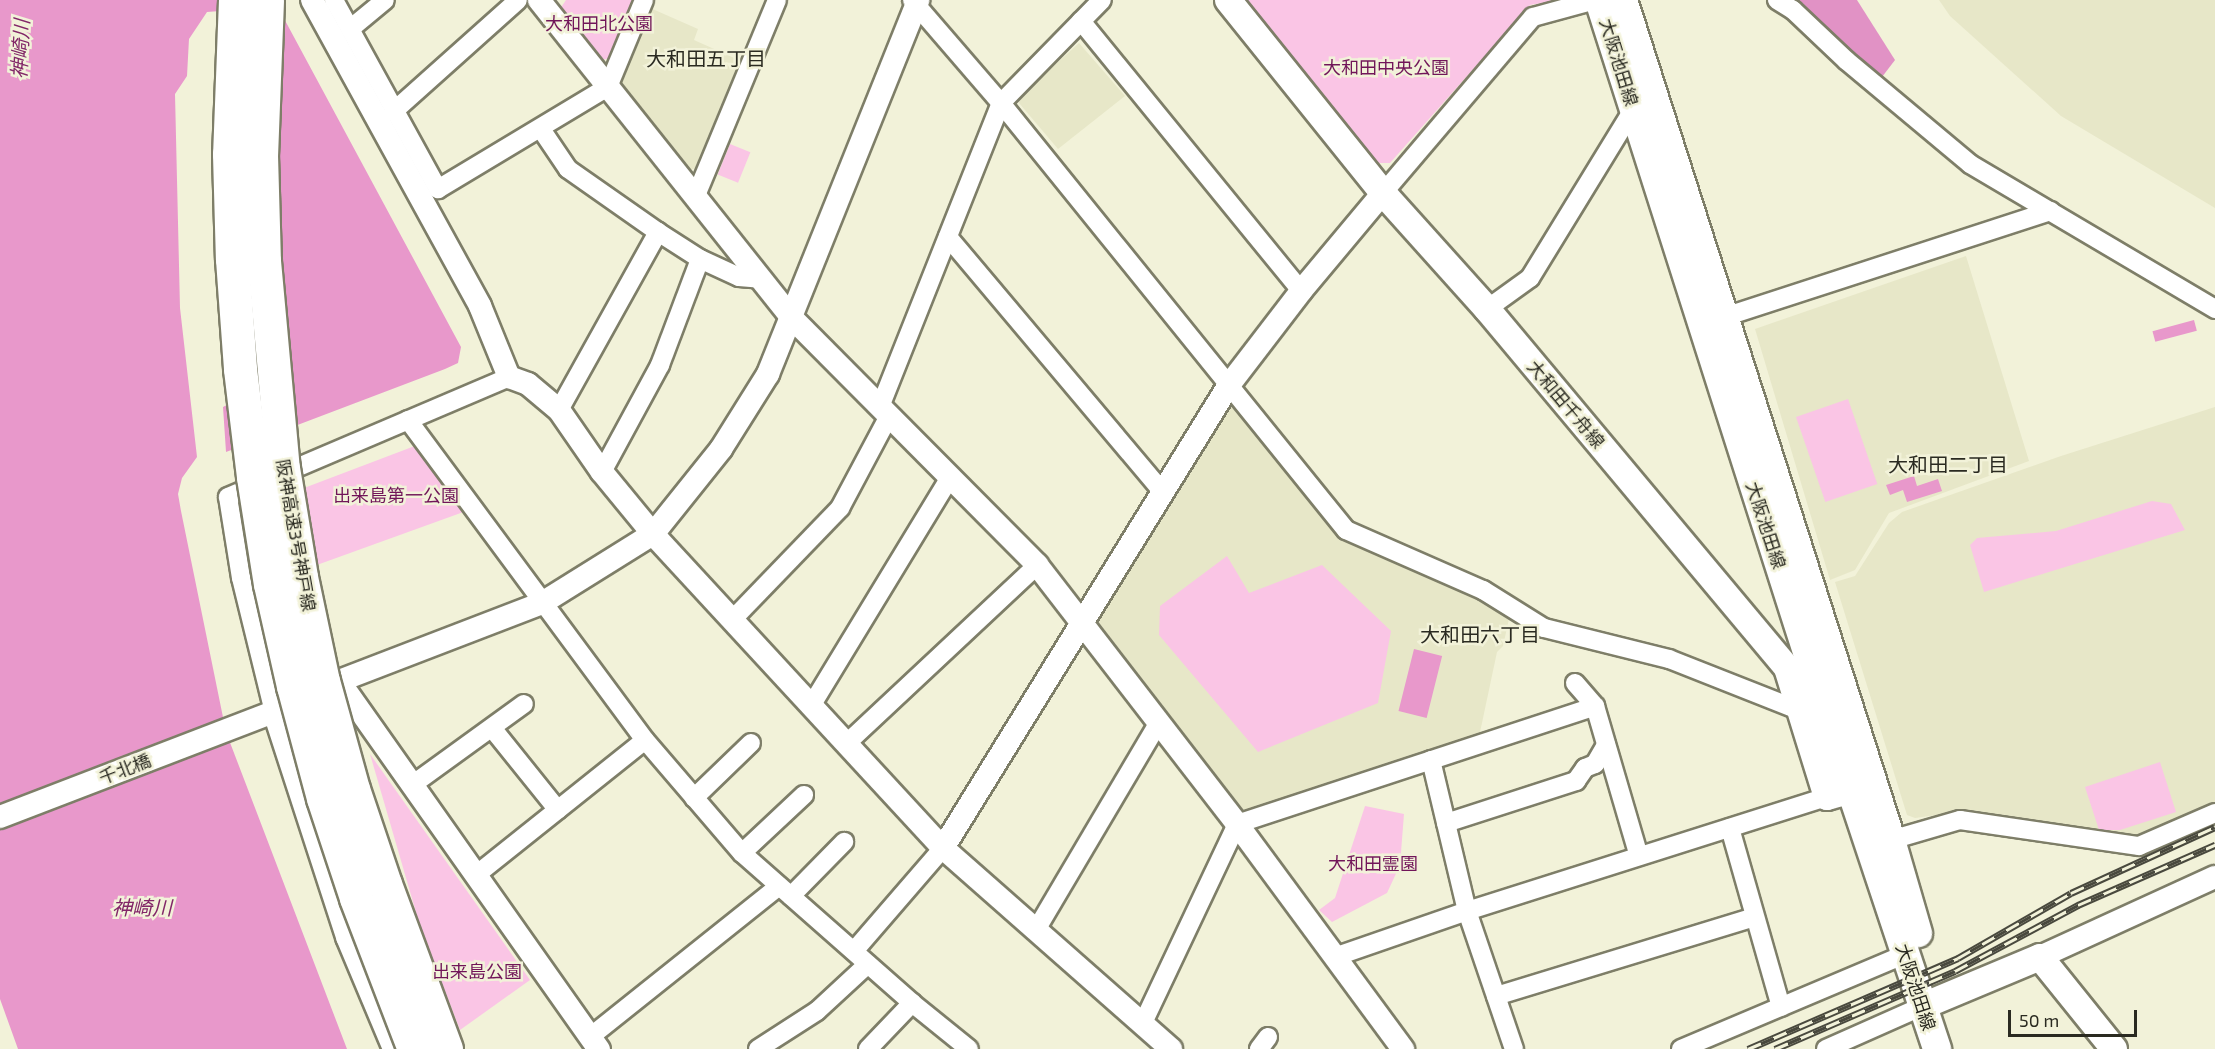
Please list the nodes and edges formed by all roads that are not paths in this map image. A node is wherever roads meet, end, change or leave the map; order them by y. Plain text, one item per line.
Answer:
1 (235, 0) edge
2 (267, 0) edge
3 (312, 0) edge
4 (334, 0) edge
5 (385, 0) edge
6 (518, 0) edge
7 (539, 0) edge
8 (644, 0) edge
9 (777, 0) edge
10 (1102, 0) edge
11 (1228, 0) edge
12 (1597, 0) edge
13 (1623, 0) edge
14 (1777, 0) edge
15 (915, 1) edge
16 (1082, 21) junction
17 (350, 29) junction
18 (608, 87) junction
19 (1001, 103) junction
20 (1633, 110) junction
21 (394, 111) junction
22 (541, 129) junction
23 (1383, 193) junction
24 (695, 198) junction
25 (2051, 211) junction
26 (658, 232) junction
27 (948, 237) junction
28 (700, 259) junction
29 (760, 279) junction
30 (1301, 291) junction
31 (1487, 309) junction
32 (2215, 309) edge
33 (790, 316) junction
34 (1713, 320) junction
35 (509, 377) junction
36 (1229, 385) junction
37 (559, 410) junction
38 (884, 412) junction
39 (408, 420) junction
40 (602, 472) junction
41 (950, 477) junction
42 (1163, 492) junction
43 (653, 534) junction
44 (1037, 565) junction
45 (542, 603) junction
46 (732, 620) junction
47 (1082, 625) junction
48 (339, 681) junction
49 (1575, 683) dead end
50 (524, 704) dead end
51 (811, 706) junction
52 (1595, 706) junction
53 (1801, 711) junction
54 (274, 712) junction
55 (1158, 724) junction
56 (492, 728) junction
57 (645, 740) junction
58 (751, 743) dead end
59 (846, 744) junction
60 (1606, 745) junction
61 (1431, 760) junction
62 (412, 785) junction
63 (1850, 790) junction
64 (804, 795) dead end
65 (694, 798) junction
66 (558, 810) junction
67 (2215, 813) edge
68 (0, 817) edge
69 (1446, 822) junction
70 (1237, 824) junction
71 (1730, 828) junction
72 (1891, 840) junction
73 (844, 842) dead end
74 (943, 848) junction
75 (742, 853) junction
76 (1639, 856) junction
77 (476, 875) junction
78 (2215, 878) edge
79 (785, 891) junction
80 (1467, 911) junction
81 (1754, 917) junction
82 (1036, 930) junction
83 (854, 951) junction
84 (1905, 954) junction
85 (1337, 957) junction
86 (2040, 957) junction
87 (868, 964) junction
88 (1496, 996) junction
89 (912, 1003) junction
90 (1930, 1003) junction
91 (1781, 1007) junction
92 (1142, 1025) junction
93 (595, 1043) edge
94 (394, 1049) edge
95 (414, 1049) edge
96 (446, 1049) edge
97 (758, 1049) edge
98 (868, 1049) edge
99 (969, 1049) edge
100 (1171, 1049) edge
101 (1403, 1049) edge
102 (1514, 1049) edge
103 (1682, 1049) edge
104 (1826, 1049) edge
105 (1936, 1049) edge
106 (1953, 1049) edge
107 (2114, 1049) edge

1 - 95 highway, 阪神高速3号神戸線, bridge
2 - 96 highway, 阪神高速3号神戸線, bridge
3 - 35 street
4 - 17 street
5 - 17 street
6 - 21 street
7 - 18 street
8 - 18 street
9 - 24 street
10 - 16 street
11 - 23 main road, 大和田千舟線
12 - 20 main road, 大阪池田線
12 - 23 street
13 - 34 main road, 大阪池田線
14 - 25 street
15 - 19 street
15 - 33 street, 千北橋
16 - 19 street
16 - 30 street
17 - 21 street
18 - 22 street
18 - 24 street
19 - 27 street
19 - 36 street
20 - 31 street
20 - 34 main road, 大阪池田線
21 - 22 street
22 - 26 street
23 - 30 street
23 - 31 main road, 大和田千舟線
24 - 29 street
25 - 32 street
25 - 34 street
26 - 28 street
26 - 37 street
27 - 38 street
27 - 42 street
28 - 29 street
28 - 40 street
29 - 33 street
30 - 36 street
31 - 53 main road, 大和田千舟線
33 - 38 street
33 - 43 street, 千北橋
34 - 63 main road, 大阪池田線
35 - 37 street
35 - 39 street
36 - 42 street
36 - 53 street
37 - 40 street
38 - 41 street
38 - 46 street
39 - 45 street
39 - 54 street
40 - 43 street
41 - 44 street
41 - 51 street
42 - 47 street
43 - 45 street, 千北橋
43 - 46 street
44 - 47 street
44 - 59 street
45 - 48 street, 千北橋
45 - 57 street
46 - 51 street
47 - 55 street
47 - 74 street
48 - 54 street, 千北橋
48 - 62 street
49 - 52 street
50 - 56 street
51 - 59 street
52 - 60 street
52 - 61 street
53 - 63 main road, 大和田千舟線
54 - 68 street, 千北橋
54 - 94 street
55 - 70 street
55 - 82 street
56 - 62 street
56 - 66 street
57 - 65 street
57 - 66 street
58 - 65 street
59 - 74 street
60 - 69 street
60 - 76 street
61 - 69 street
61 - 70 street
62 - 77 street
63 - 71 street
63 - 72 main road, 大阪池田線
63 - 84 main road, 大阪池田線
64 - 75 street
65 - 75 street
66 - 77 street
67 - 72 street
69 - 80 street
70 - 85 street
70 - 92 street
71 - 76 street
71 - 81 street
72 - 90 main road, 大阪池田線
73 - 79 street
74 - 82 street
74 - 83 street
75 - 79 street
76 - 80 street
77 - 93 street
78 - 86 street
79 - 83 street
79 - 93 street
80 - 85 street
80 - 88 street
81 - 88 street
81 - 91 street
82 - 92 street
83 - 87 street
84 - 90 main road, 大阪池田線
84 - 91 street
85 - 101 street
86 - 90 main road
86 - 107 main road
87 - 89 street
87 - 97 street
88 - 102 street
89 - 98 street
89 - 99 street
90 - 104 street
90 - 105 main road, 大阪池田線
90 - 106 main road, 大阪池田線
91 - 103 street
92 - 100 street

